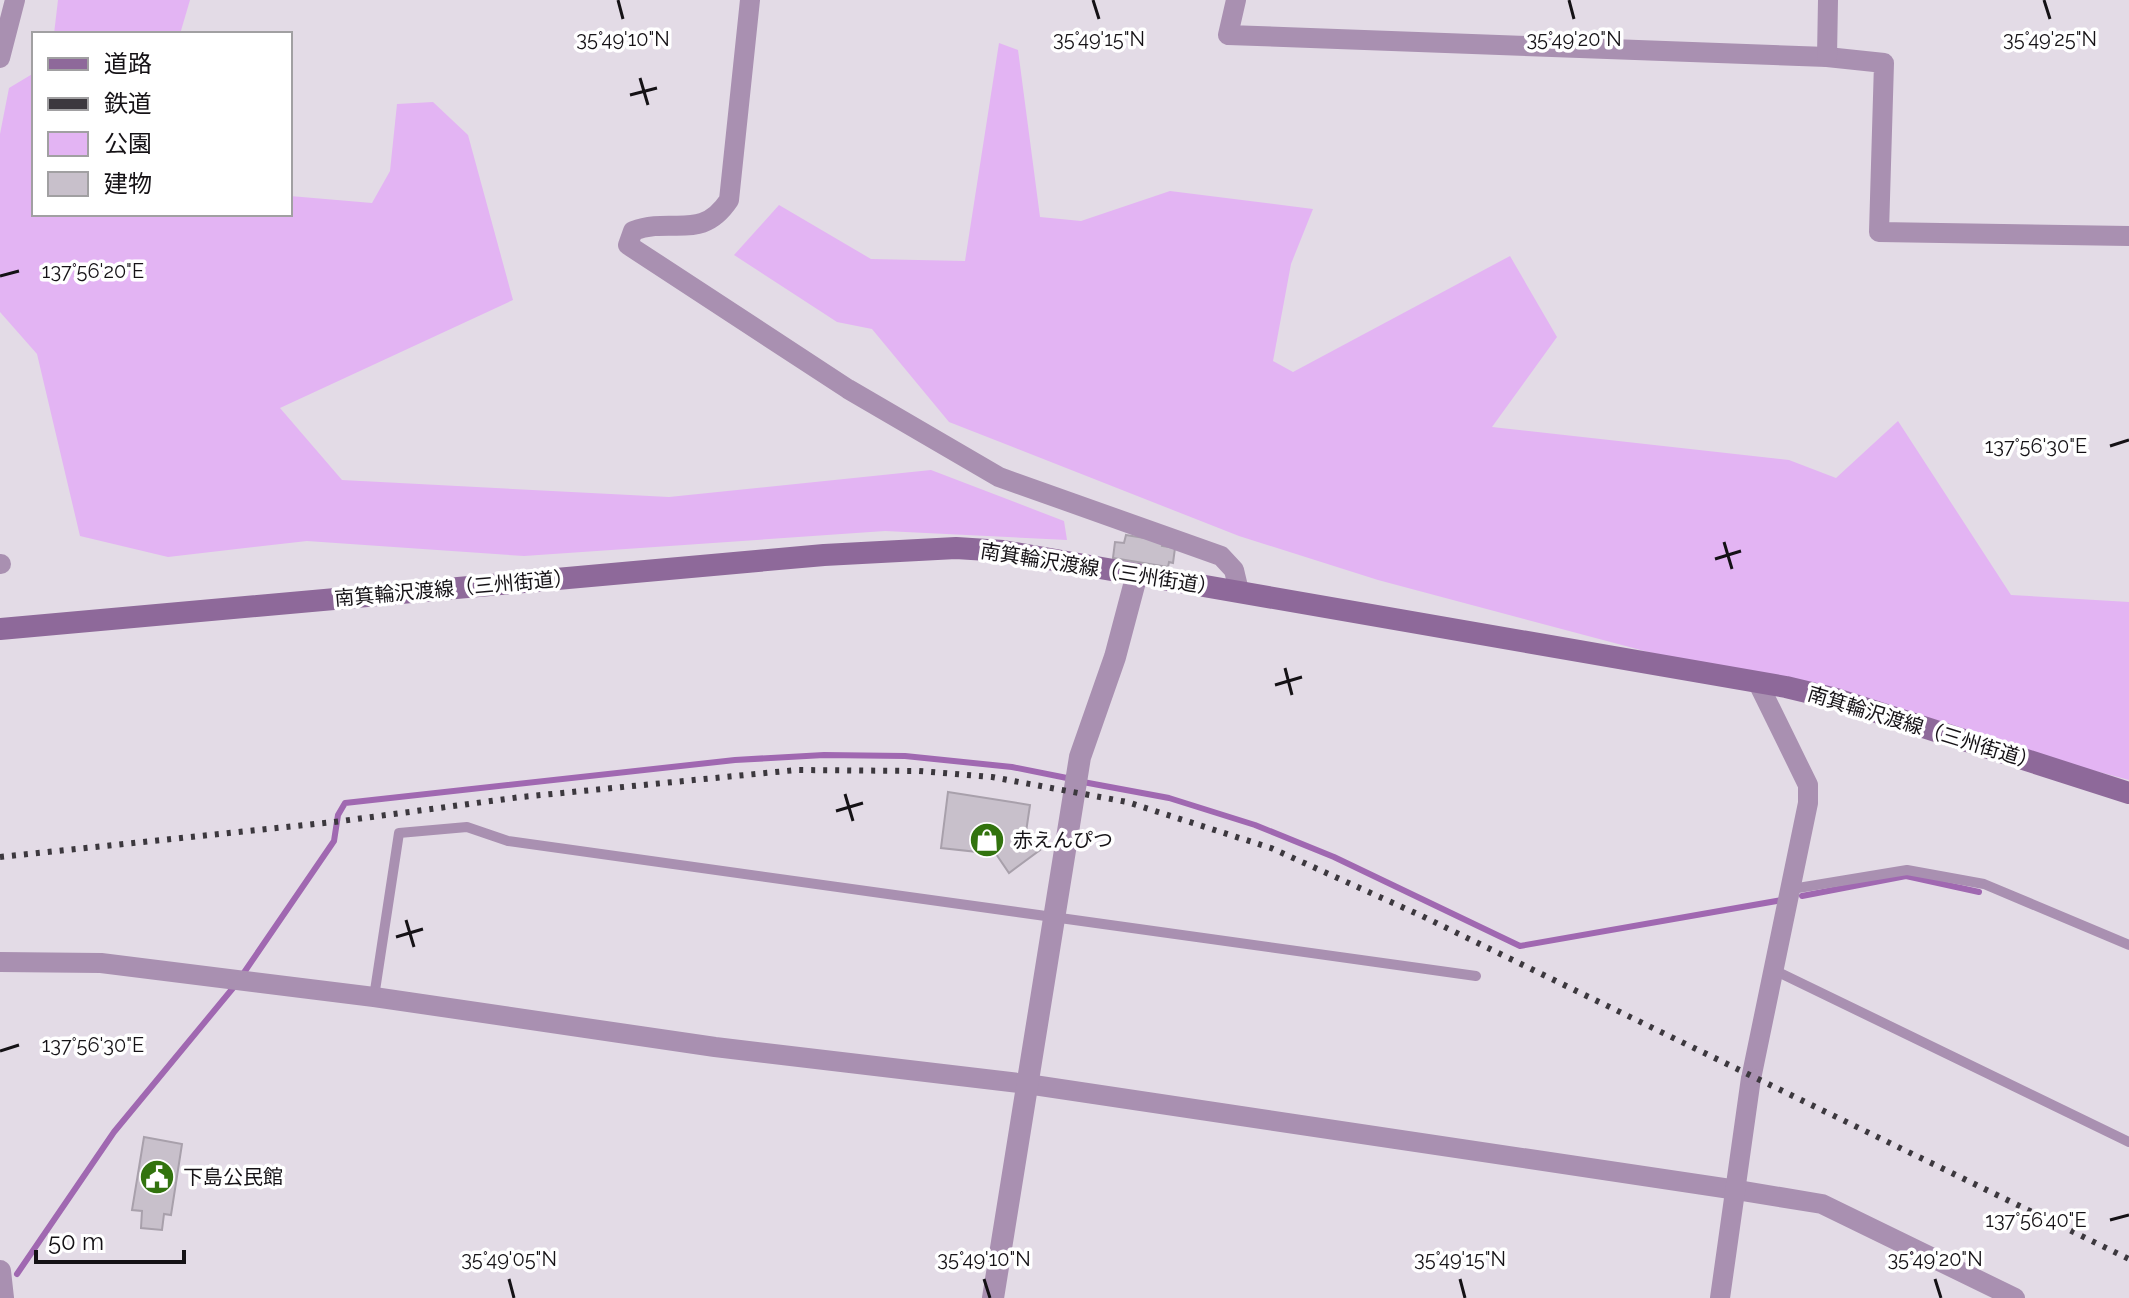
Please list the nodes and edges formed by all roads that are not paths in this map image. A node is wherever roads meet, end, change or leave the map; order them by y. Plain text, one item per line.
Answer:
1 (15, 0) edge
2 (750, 0) edge
3 (1828, 0) edge
4 (1234, 2) edge
5 (1827, 57) junction
6 (0, 58) edge
7 (2129, 236) edge
8 (1137, 574) junction
9 (1239, 591) junction
10 (0, 629) edge
11 (1758, 683) junction
12 (2129, 793) edge
13 (1792, 889) junction
14 (1052, 916) junction
15 (2129, 945) edge
16 (0, 962) edge
17 (1774, 970) junction
18 (1476, 976) dead end
19 (374, 997) junction
20 (1027, 1084) junction
21 (2129, 1142) edge
22 (1737, 1190) junction
23 (0, 1271) edge
24 (3, 1298) edge
25 (993, 1298) edge
26 (1720, 1298) edge
27 (2015, 1298) edge

1 - 6 street
2 - 9 street
3 - 5 street
4 - 5 street
5 - 7 street
8 - 9 main road, 南箕輪沢渡線（三州街道）
8 - 10 main road, 南箕輪沢渡線（三州街道）
8 - 14 street
9 - 11 main road, 南箕輪沢渡線（三州街道）
11 - 12 main road, 南箕輪沢渡線（三州街道）
11 - 13 street
13 - 15 lane
13 - 17 street
14 - 18 lane
14 - 19 lane
14 - 20 street
16 - 19 street
17 - 21 lane
17 - 22 street
19 - 20 street
20 - 22 street
20 - 25 street
22 - 26 street
22 - 27 street
23 - 24 street

